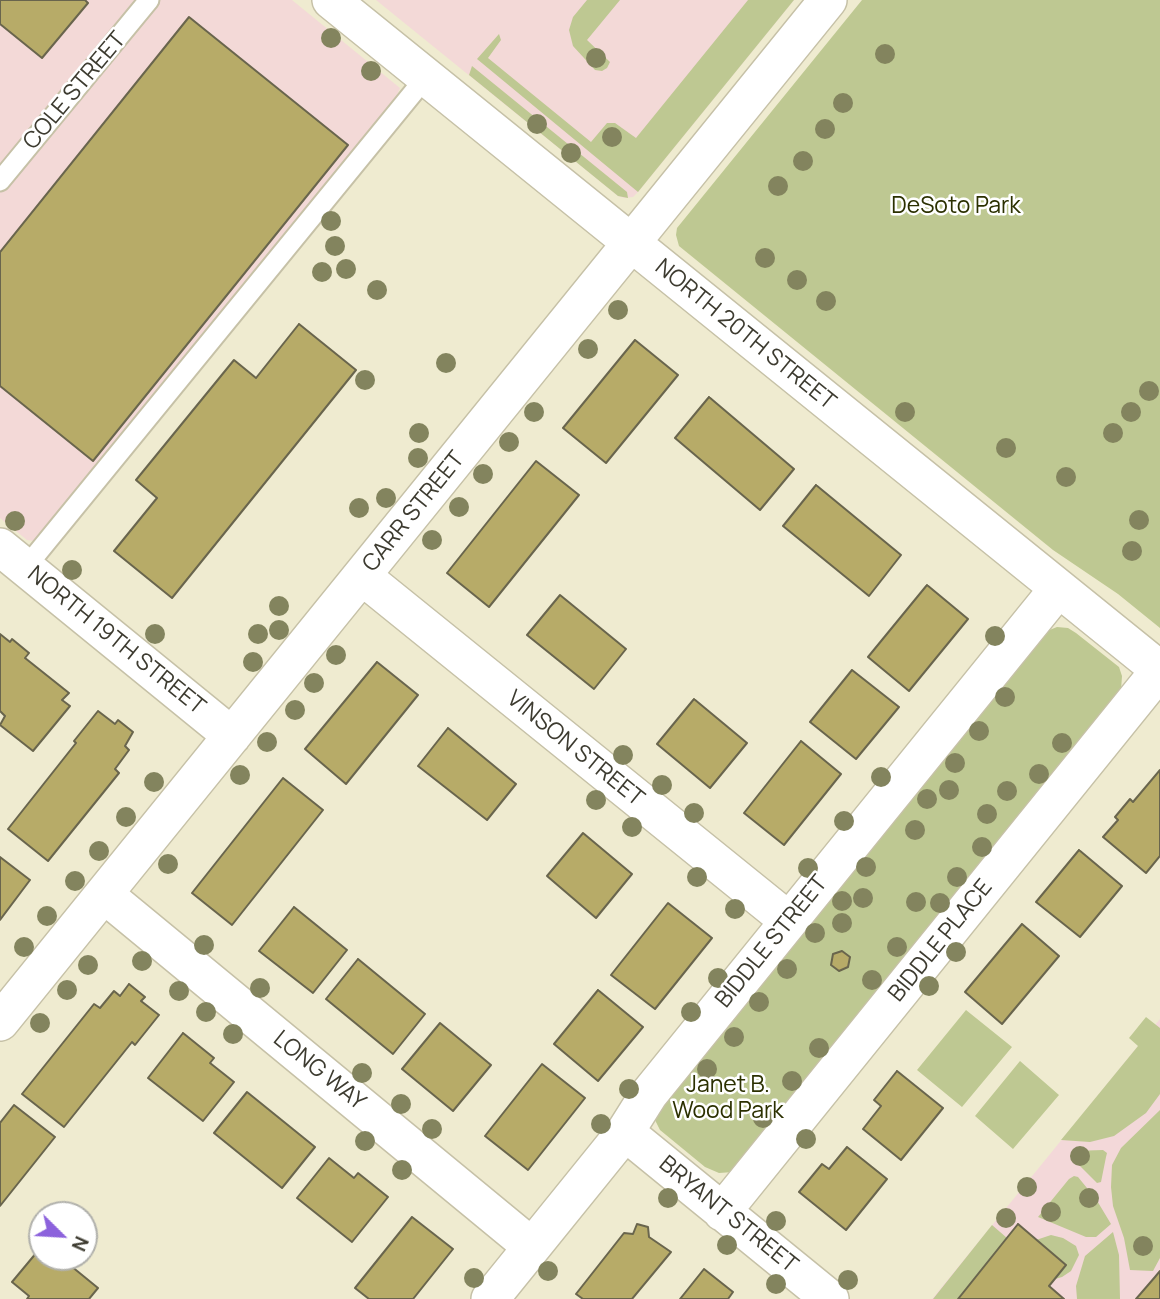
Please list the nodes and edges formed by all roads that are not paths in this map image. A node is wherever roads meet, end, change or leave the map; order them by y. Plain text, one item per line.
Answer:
1 (149, 0) edge
2 (331, 0) edge
3 (828, 0) edge
4 (426, 77) junction
5 (0, 181) edge
6 (632, 243) junction
7 (13, 557) edge
8 (362, 576) junction
9 (1058, 589) junction
10 (1160, 670) edge
11 (232, 736) junction
12 (105, 895) junction
13 (789, 921) junction
14 (0, 1023) edge
15 (625, 1132) junction
16 (723, 1212) junction
17 (532, 1247) junction
18 (490, 1299) edge
19 (830, 1299) edge

1 - 5 lane, COLE STREET
2 - 4 street, NORTH 20TH STREET
3 - 6 street, CARR STREET
4 - 6 street, NORTH 20TH STREET
4 - 7 lane
6 - 8 street, CARR STREET
6 - 9 street, NORTH 20TH STREET
7 - 11 street, NORTH 19TH STREET
8 - 11 street, CARR STREET
8 - 13 street, VINSON STREET
9 - 10 street, NORTH 20TH STREET
9 - 13 street, BIDDLE STREET
10 - 16 street, BIDDLE PLACE
11 - 12 street, CARR STREET
12 - 14 street, CARR STREET
12 - 17 street, LONG WAY
13 - 15 street, BIDDLE STREET
15 - 16 street, BRYANT STREET
15 - 17 street, BIDDLE STREET
16 - 19 street, BRYANT STREET
17 - 18 street, BIDDLE STREET

